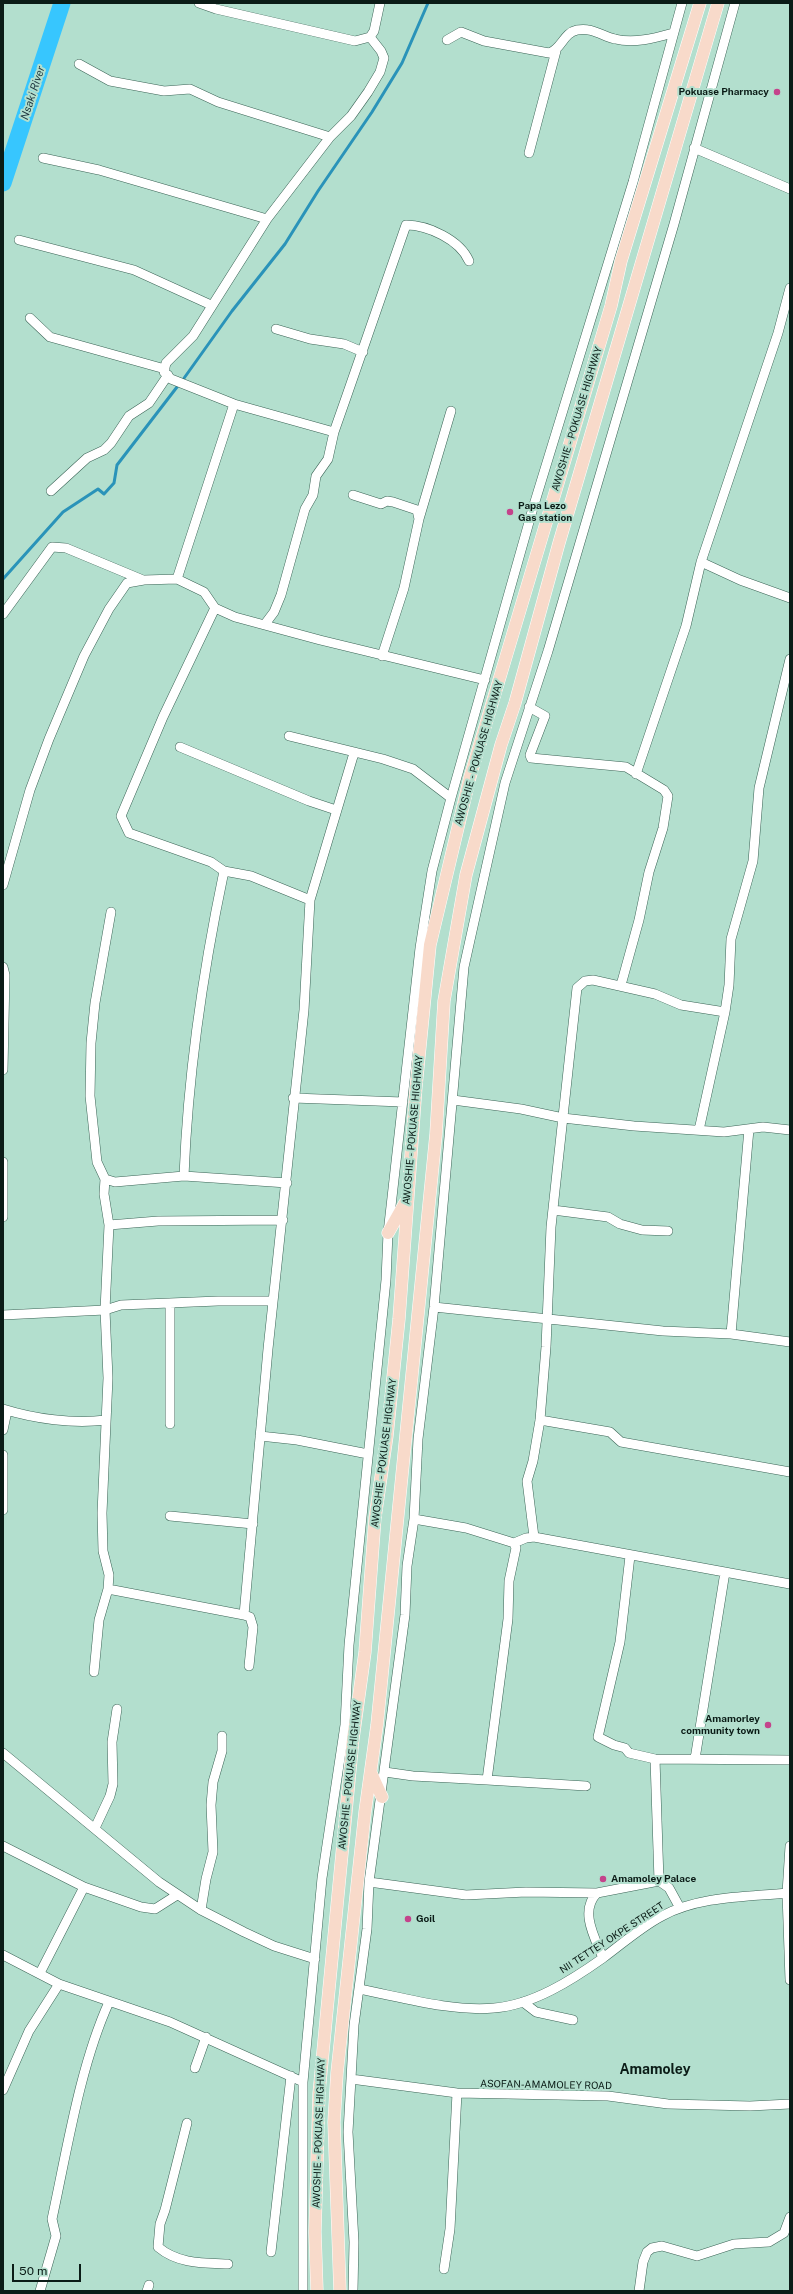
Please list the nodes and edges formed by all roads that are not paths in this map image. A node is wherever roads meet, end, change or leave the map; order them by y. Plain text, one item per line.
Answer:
1 (199, 3) edge
2 (380, 3) edge
3 (682, 3) edge
4 (700, 3) edge
5 (718, 3) edge
6 (735, 3) edge
7 (674, 33) junction
8 (370, 37) junction
9 (447, 40) dead end
10 (556, 51) junction
11 (79, 64) dead end
12 (330, 137) junction
13 (694, 148) junction
14 (529, 153) dead end
15 (43, 158) dead end
16 (790, 189) edge
17 (267, 218) junction
18 (19, 240) dead end
19 (469, 261) dead end
20 (621, 261) junction
21 (641, 270) junction
22 (790, 288) edge
23 (211, 305) junction
24 (787, 314) edge
25 (30, 318) dead end
26 (276, 329) dead end
27 (363, 352) junction
28 (166, 372) junction
29 (234, 404) junction
30 (451, 411) dead end
31 (334, 432) junction
32 (51, 491) dead end
33 (353, 495) dead end
34 (419, 519) junction
35 (702, 562) junction
36 (177, 579) junction
37 (144, 580) junction
38 (790, 598) edge
39 (215, 608) junction
40 (3, 614) edge
41 (265, 624) junction
42 (382, 656) junction
43 (790, 659) edge
44 (486, 680) junction
45 (529, 707) junction
46 (484, 732) junction
47 (289, 736) dead end
48 (501, 745) junction
49 (180, 747) dead end
50 (354, 753) junction
51 (636, 774) junction
52 (451, 798) junction
53 (336, 810) junction
54 (224, 871) junction
55 (3, 885) edge
56 (310, 900) junction
57 (111, 912) dead end
58 (3, 967) edge
59 (621, 985) junction
60 (726, 1012) junction
61 (3, 1062) edge
62 (3, 1070) edge
63 (293, 1098) junction
64 (453, 1100) junction
65 (403, 1102) junction
66 (563, 1118) junction
67 (750, 1129) junction
68 (699, 1130) junction
69 (790, 1130) edge
70 (3, 1162) edge
71 (184, 1176) junction
72 (105, 1179) junction
73 (287, 1183) junction
74 (407, 1200) junction
75 (553, 1210) junction
76 (3, 1216) edge
77 (283, 1220) junction
78 (109, 1225) junction
79 (668, 1231) dead end
80 (388, 1233) junction
81 (273, 1301) junction
82 (170, 1303) junction
83 (434, 1306) junction
84 (105, 1310) junction
85 (3, 1315) edge
86 (547, 1317) junction
87 (731, 1334) junction
88 (790, 1342) edge
89 (5, 1410) edge
90 (106, 1420) junction
91 (540, 1420) junction
92 (170, 1424) dead end
93 (3, 1430) edge
94 (260, 1436) junction
95 (368, 1454) junction
96 (3, 1455) edge
97 (790, 1472) edge
98 (3, 1510) edge
99 (170, 1516) dead end
100 (414, 1519) junction
101 (253, 1524) junction
102 (534, 1537) junction
103 (514, 1543) junction
104 (630, 1556) junction
105 (725, 1572) junction
106 (790, 1584) edge
107 (108, 1589) junction
108 (244, 1615) junction
109 (249, 1666) dead end
110 (94, 1672) dead end
111 (118, 1709) dead end
112 (222, 1736) dead end
113 (3, 1753) edge
114 (655, 1759) junction
115 (695, 1759) junction
116 (790, 1760) edge
117 (385, 1772) junction
118 (371, 1773) junction
119 (487, 1780) junction
120 (586, 1786) dead end
121 (382, 1796) junction
122 (95, 1828) junction
123 (3, 1846) edge
124 (790, 1848) edge
125 (659, 1881) junction
126 (369, 1882) junction
127 (84, 1887) junction
128 (597, 1893) junction
129 (787, 1893) junction
130 (177, 1895) junction
131 (680, 1908) junction
132 (201, 1910) junction
133 (3, 1955) edge
134 (603, 1958) junction
135 (316, 1959) junction
136 (40, 1973) junction
137 (790, 1980) edge
138 (59, 1984) junction
139 (359, 1989) junction
140 (109, 2002) junction
141 (523, 2002) junction
142 (573, 2020) dead end
143 (206, 2037) junction
144 (195, 2068) dead end
145 (290, 2076) junction
146 (351, 2079) junction
147 (303, 2082) junction
148 (3, 2090) edge
149 (457, 2093) junction
150 (790, 2104) edge
151 (187, 2123) dead end
152 (790, 2217) edge
153 (271, 2252) dead end
154 (228, 2264) dead end
155 (444, 2270) dead end
156 (40, 2291) edge
157 (303, 2291) edge
158 (317, 2291) edge
159 (340, 2291) edge
160 (353, 2291) edge
161 (639, 2291) edge

1 - 8 street
2 - 8 street
3 - 7 street
4 - 20 main road, AWOSHIE - POKUASE HIGHWAY
5 - 21 main road, AWOSHIE - POKUASE HIGHWAY
6 - 13 street
7 - 10 street
7 - 44 street
8 - 12 street
9 - 10 street
10 - 14 street
11 - 12 street
12 - 17 street
13 - 16 street
13 - 45 street
15 - 17 street
17 - 23 street
18 - 23 street
19 - 27 street
20 - 21 main road
20 - 46 main road, AWOSHIE - POKUASE HIGHWAY
21 - 48 main road, AWOSHIE - POKUASE HIGHWAY
22 - 24 street
23 - 28 street
24 - 35 street
25 - 28 street
26 - 27 street
27 - 31 street
28 - 29 street
28 - 32 street
29 - 31 street
29 - 36 street
30 - 34 street
31 - 41 street
33 - 34 street
34 - 42 street
35 - 38 street
35 - 51 street
36 - 37 street
36 - 39 street
37 - 40 street
37 - 55 street
39 - 41 street
39 - 54 street
41 - 42 street
42 - 44 street
43 - 60 street
44 - 52 street
45 - 51 street
45 - 64 street
46 - 48 main road
46 - 74 main road, AWOSHIE - POKUASE HIGHWAY
47 - 50 street
48 - 118 main road, AWOSHIE - POKUASE HIGHWAY
49 - 53 street
50 - 52 street
50 - 53 street
51 - 59 street
52 - 65 street
53 - 56 street
54 - 56 street
54 - 71 street
56 - 63 street
57 - 72 street
58 - 61 street
59 - 60 street
59 - 66 street
60 - 68 street
61 - 62 street
63 - 65 street
63 - 73 street
64 - 66 street
64 - 83 street
65 - 80 street
66 - 68 street
66 - 75 street
67 - 68 street
67 - 69 street
67 - 87 street
70 - 76 street
71 - 72 street
71 - 73 street
72 - 78 street
73 - 77 street
74 - 80 main road
74 - 158 main road, AWOSHIE - POKUASE HIGHWAY
75 - 79 street
75 - 86 street
77 - 78 street
77 - 81 street
78 - 84 street
80 - 95 street
81 - 82 street
81 - 94 street
82 - 84 street
82 - 92 street
83 - 86 street
83 - 100 street
84 - 85 street
84 - 90 street
86 - 87 street
86 - 91 street
87 - 88 street
89 - 90 street
89 - 93 street
90 - 107 street
91 - 97 street
91 - 102 street
94 - 95 street
94 - 101 street
95 - 135 street
96 - 98 street
99 - 101 street
100 - 103 street
100 - 117 street
101 - 108 street
102 - 103 street
102 - 104 street
103 - 119 street
104 - 105 street
104 - 114 street
105 - 106 street
105 - 115 street
107 - 108 street
107 - 110 street
108 - 109 street
111 - 122 street
112 - 132 street
113 - 122 street
114 - 115 street
114 - 125 street
115 - 116 street
117 - 119 street
117 - 121 street
118 - 121 main road
118 - 159 main road, AWOSHIE - POKUASE HIGHWAY
119 - 120 street
121 - 126 street
122 - 130 street
123 - 127 street
124 - 129 street
125 - 128 street
125 - 131 street
126 - 128 street
126 - 139 street
127 - 130 street
127 - 136 street
128 - 134 street
129 - 131 street, NII TETTEY OKPE STREET
129 - 137 street
130 - 132 street
131 - 134 street, NII TETTEY OKPE STREET
132 - 135 street
133 - 136 street
134 - 141 street, NII TETTEY OKPE STREET
135 - 147 street
136 - 138 street
138 - 140 street
138 - 148 street
139 - 141 street, NII TETTEY OKPE STREET
139 - 146 street
140 - 143 street
140 - 156 street
141 - 142 street
143 - 144 street
143 - 145 street
145 - 147 street
145 - 153 street
146 - 149 street, ASOFAN-AMAMOLEY ROAD
146 - 160 street
147 - 157 street
149 - 150 street, ASOFAN-AMAMOLEY ROAD
149 - 155 street
151 - 154 street
152 - 161 street

